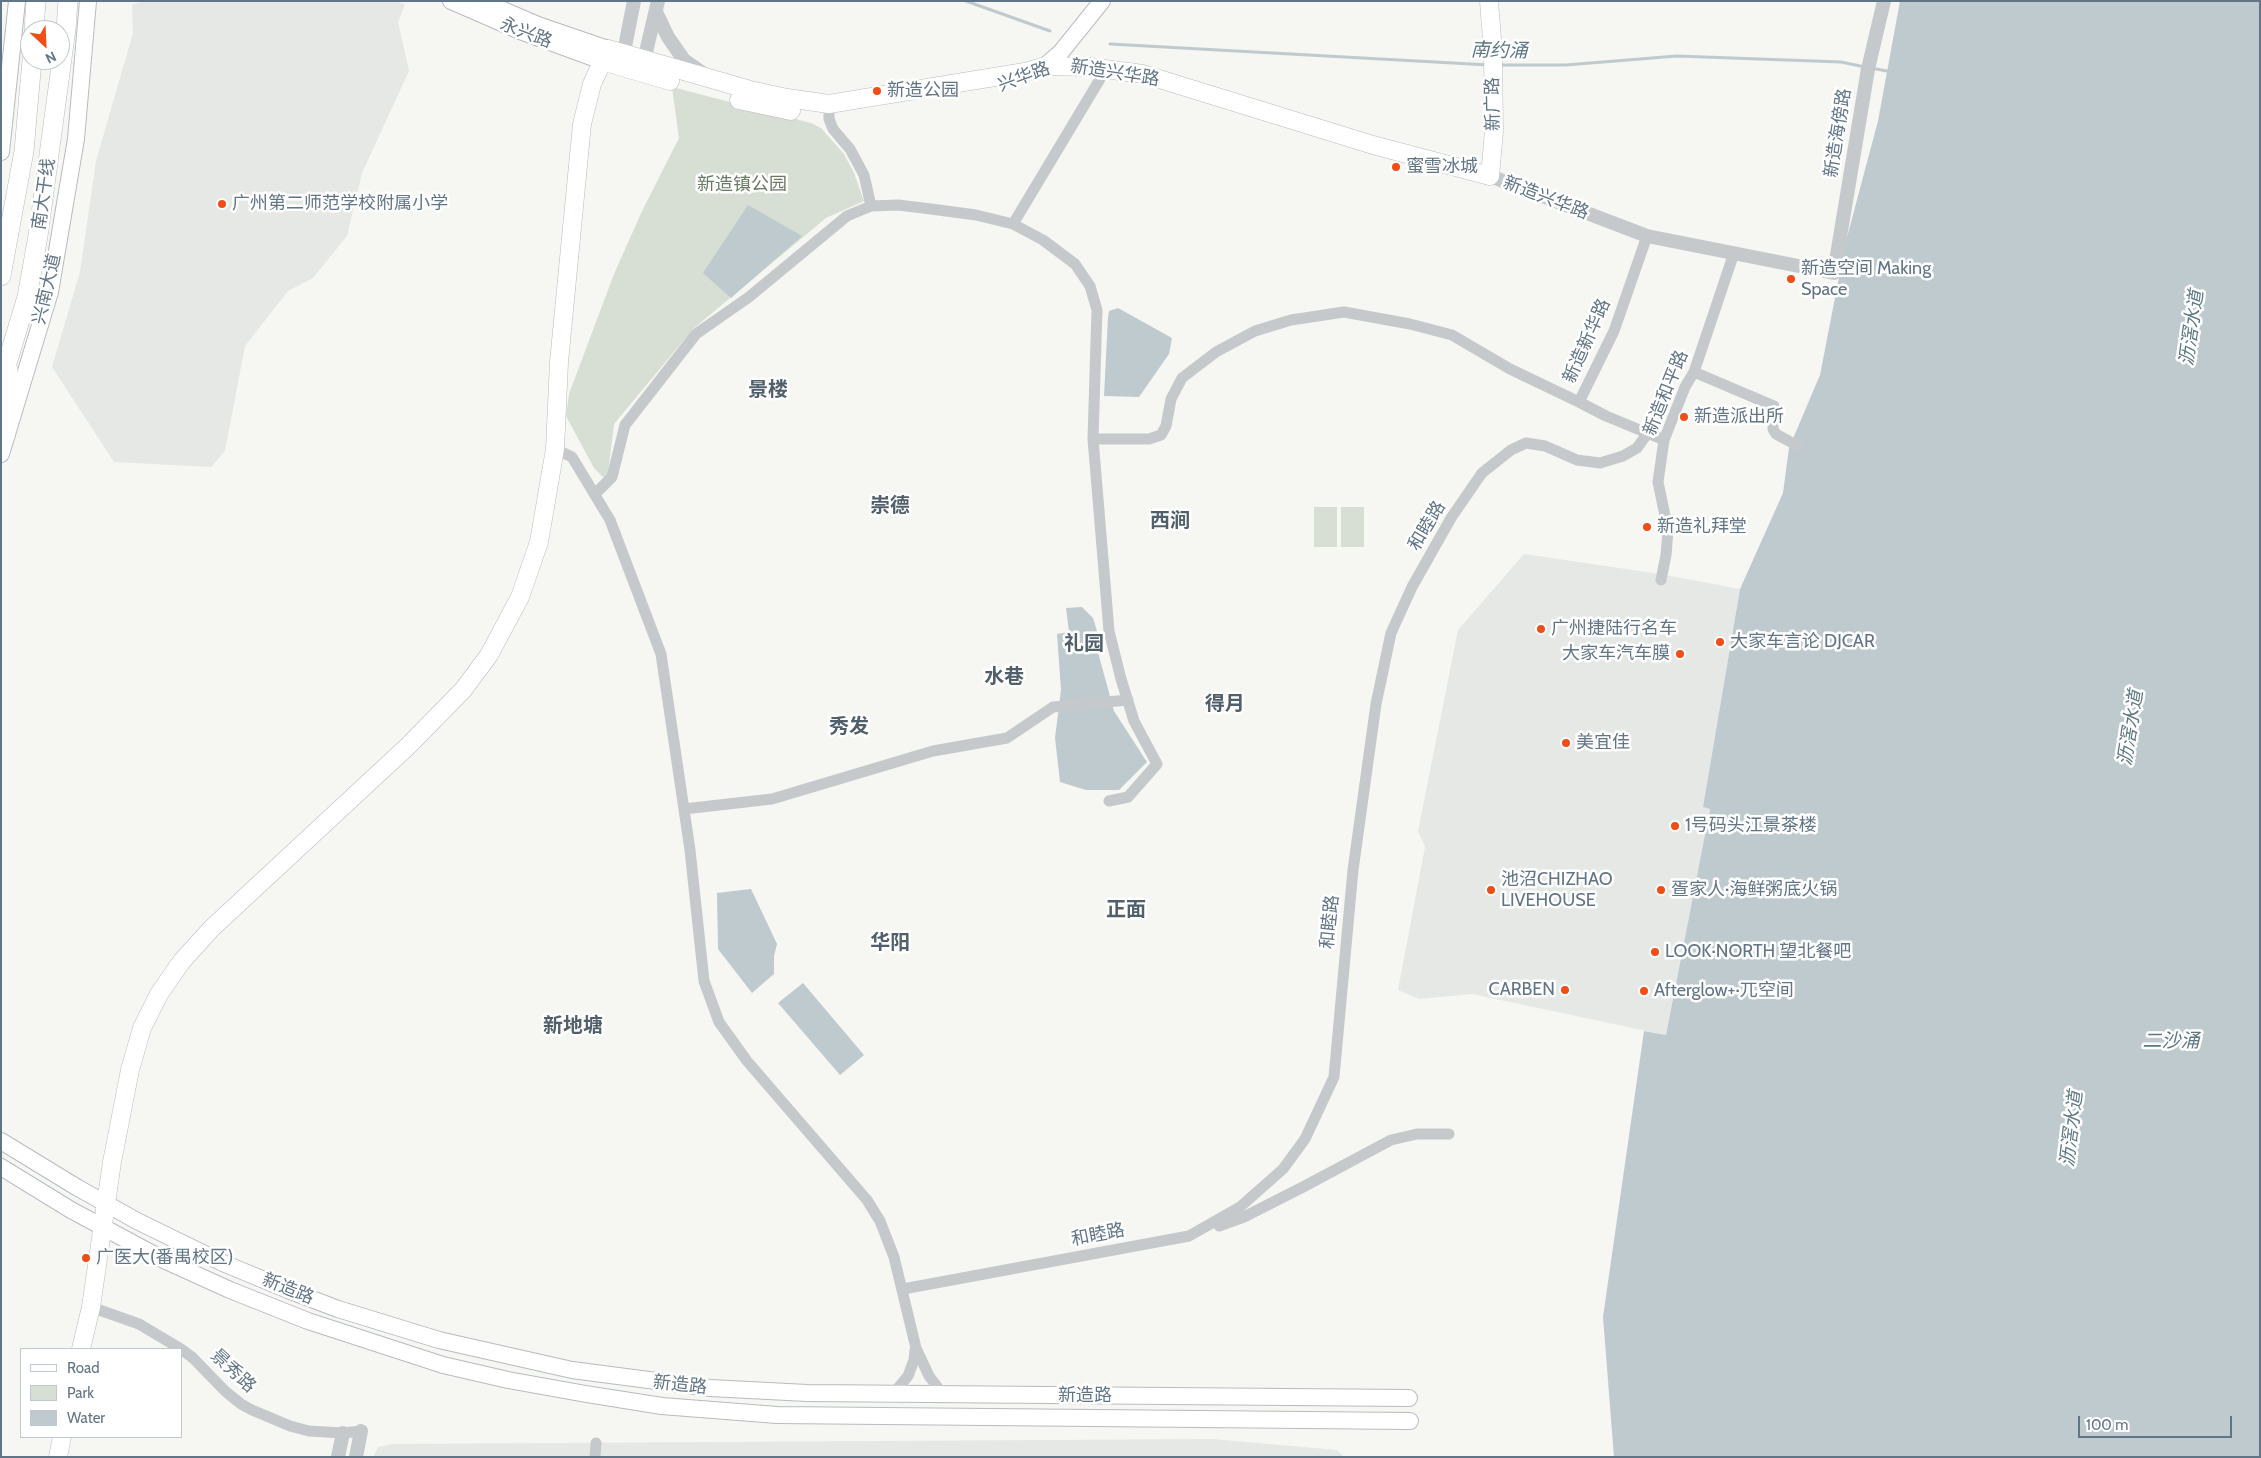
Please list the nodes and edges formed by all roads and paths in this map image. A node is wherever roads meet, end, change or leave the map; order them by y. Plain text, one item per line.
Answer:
1 (17, 1) edge
2 (36, 1) edge
3 (68, 1) edge
4 (88, 1) edge
5 (451, 1) edge
6 (482, 1) edge
7 (634, 1) edge
8 (1102, 1) edge
9 (1114, 1) edge
10 (1489, 1) edge
11 (1884, 1) edge
12 (657, 7) edge
13 (35, 20) edge
14 (613, 58) junction
15 (1051, 65) junction
16 (642, 66) junction
17 (1106, 69) junction
18 (31, 70) edge
19 (713, 81) junction
20 (829, 109) junction
21 (1, 152) edge
22 (1490, 176) junction
23 (871, 206) junction
24 (1013, 224) junction
25 (1647, 236) junction
26 (1734, 253) junction
27 (1834, 273) joint
28 (1, 276) edge
29 (10, 356) junction
30 (1694, 372) junction
31 (1, 383) edge
32 (1579, 402) junction
33 (1, 424) edge
34 (1647, 434) junction
35 (1093, 439) junction
36 (1664, 440) junction
37 (1798, 446) dead end
38 (555, 448) junction
39 (1, 454) edge
40 (595, 494) junction
41 (1662, 580) dead end
42 (1128, 700) junction
43 (1109, 801) dead end
44 (684, 809) junction
45 (1448, 1134) dead end
46 (1, 1141) edge
47 (1, 1167) edge
48 (105, 1203) junction
49 (102, 1226) junction
50 (1189, 1236) junction
51 (903, 1289) junction
52 (91, 1306) junction
53 (81, 1348) edge
54 (181, 1348) edge
55 (916, 1348) junction
56 (182, 1349) edge
57 (893, 1394) junction
58 (950, 1395) junction
59 (1409, 1398) dead end
60 (1410, 1421) dead end
61 (361, 1431) joint
62 (343, 1433) junction
63 (62, 1438) edge
64 (596, 1443) dead end
65 (58, 1457) edge
66 (338, 1457) edge
67 (356, 1457) edge
68 (595, 1457) edge

1 - 21 main road
2 - 13 highway
3 - 29 highway, 南大干线
4 - 39 main road, 兴南大道
5 - 14 main road, 永兴路
6 - 14 main road, 永兴路
7 - 14 street
8 - 15 main road
9 - 15 main road
10 - 22 main road, 新广路
11 - 27 street, 新造海傍路
12 - 16 street
12 - 19 street
14 - 16 main road, 兴华路
14 - 38 main road
15 - 17 main road, 新造兴华路
15 - 20 main road, 兴华路
16 - 19 main road, 兴华路
16 - 20 main road, 兴华路
17 - 22 main road, 新造兴华路
17 - 24 street
18 - 28 highway, 南大干线
19 - 20 main road, 兴华路
20 - 23 street
22 - 25 street, 新造兴华路
23 - 24 street
23 - 40 street
24 - 35 street
25 - 26 street, 新造兴华路
25 - 32 street, 新造新华路
26 - 27 street, 新造兴华路
26 - 30 street, 新造和平路
29 - 31 highway, 南大干线
29 - 33 highway
30 - 36 street, 新造和平路
30 - 37 street
32 - 34 street, 新造新华路
32 - 35 street
34 - 36 street, 新造新华路
34 - 50 street, 和睦路
35 - 42 street
36 - 41 street, 新造和平路
38 - 40 street
38 - 48 main road
40 - 44 street
42 - 43 street
42 - 44 street
44 - 51 street
45 - 50 street
46 - 48 main road, 新造路
47 - 49 main road, 新造路
48 - 49 main road
48 - 57 main road, 新造路
49 - 52 main road
49 - 60 main road, 新造路
50 - 51 street, 和睦路
51 - 55 street
52 - 53 main road
52 - 54 street, 景秀路
55 - 57 street
55 - 58 street
56 - 62 street, 景秀路
57 - 58 main road, 新造路
58 - 59 main road, 新造路
61 - 62 street, 景秀路
61 - 67 street
62 - 66 street
63 - 65 main road
64 - 68 street

